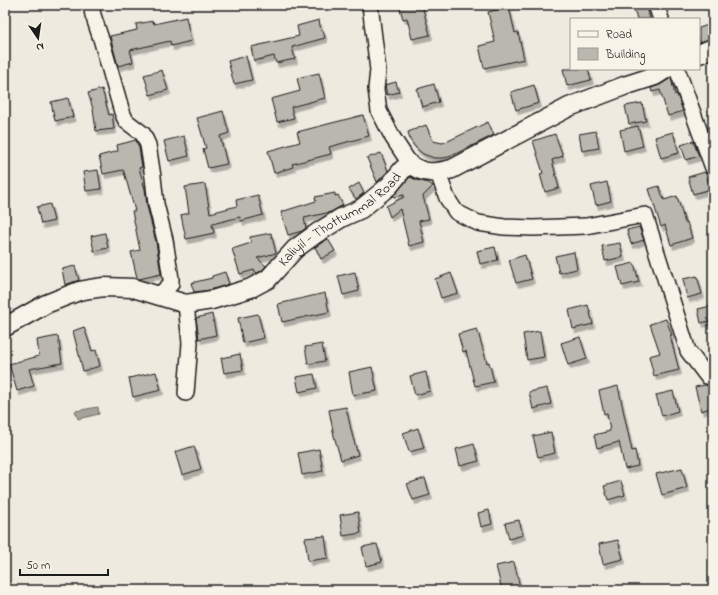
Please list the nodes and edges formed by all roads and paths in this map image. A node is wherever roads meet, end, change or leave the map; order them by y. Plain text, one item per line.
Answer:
1 (91, 5) edge
2 (370, 5) edge
3 (656, 5) edge
4 (661, 18) edge
5 (713, 48) edge
6 (700, 54) edge
7 (664, 70) edge
8 (677, 70) edge
9 (410, 164) junction
10 (713, 168) edge
11 (438, 173) junction
12 (159, 295) junction
13 (186, 304) junction
14 (5, 327) edge
15 (713, 377) edge
16 (186, 393) dead end

1 - 12 street
2 - 9 street
3 - 4 street
5 - 6 main road
7 - 11 main road
8 - 10 street
9 - 11 main road, Kaliyil - Thottummal Road
9 - 13 main road, Kaliyil - Thottummal Road
11 - 15 street
12 - 13 main road, Kaliyil - Thottummal Road
12 - 14 main road, Kaliyil - Thottummal Road
13 - 16 street

